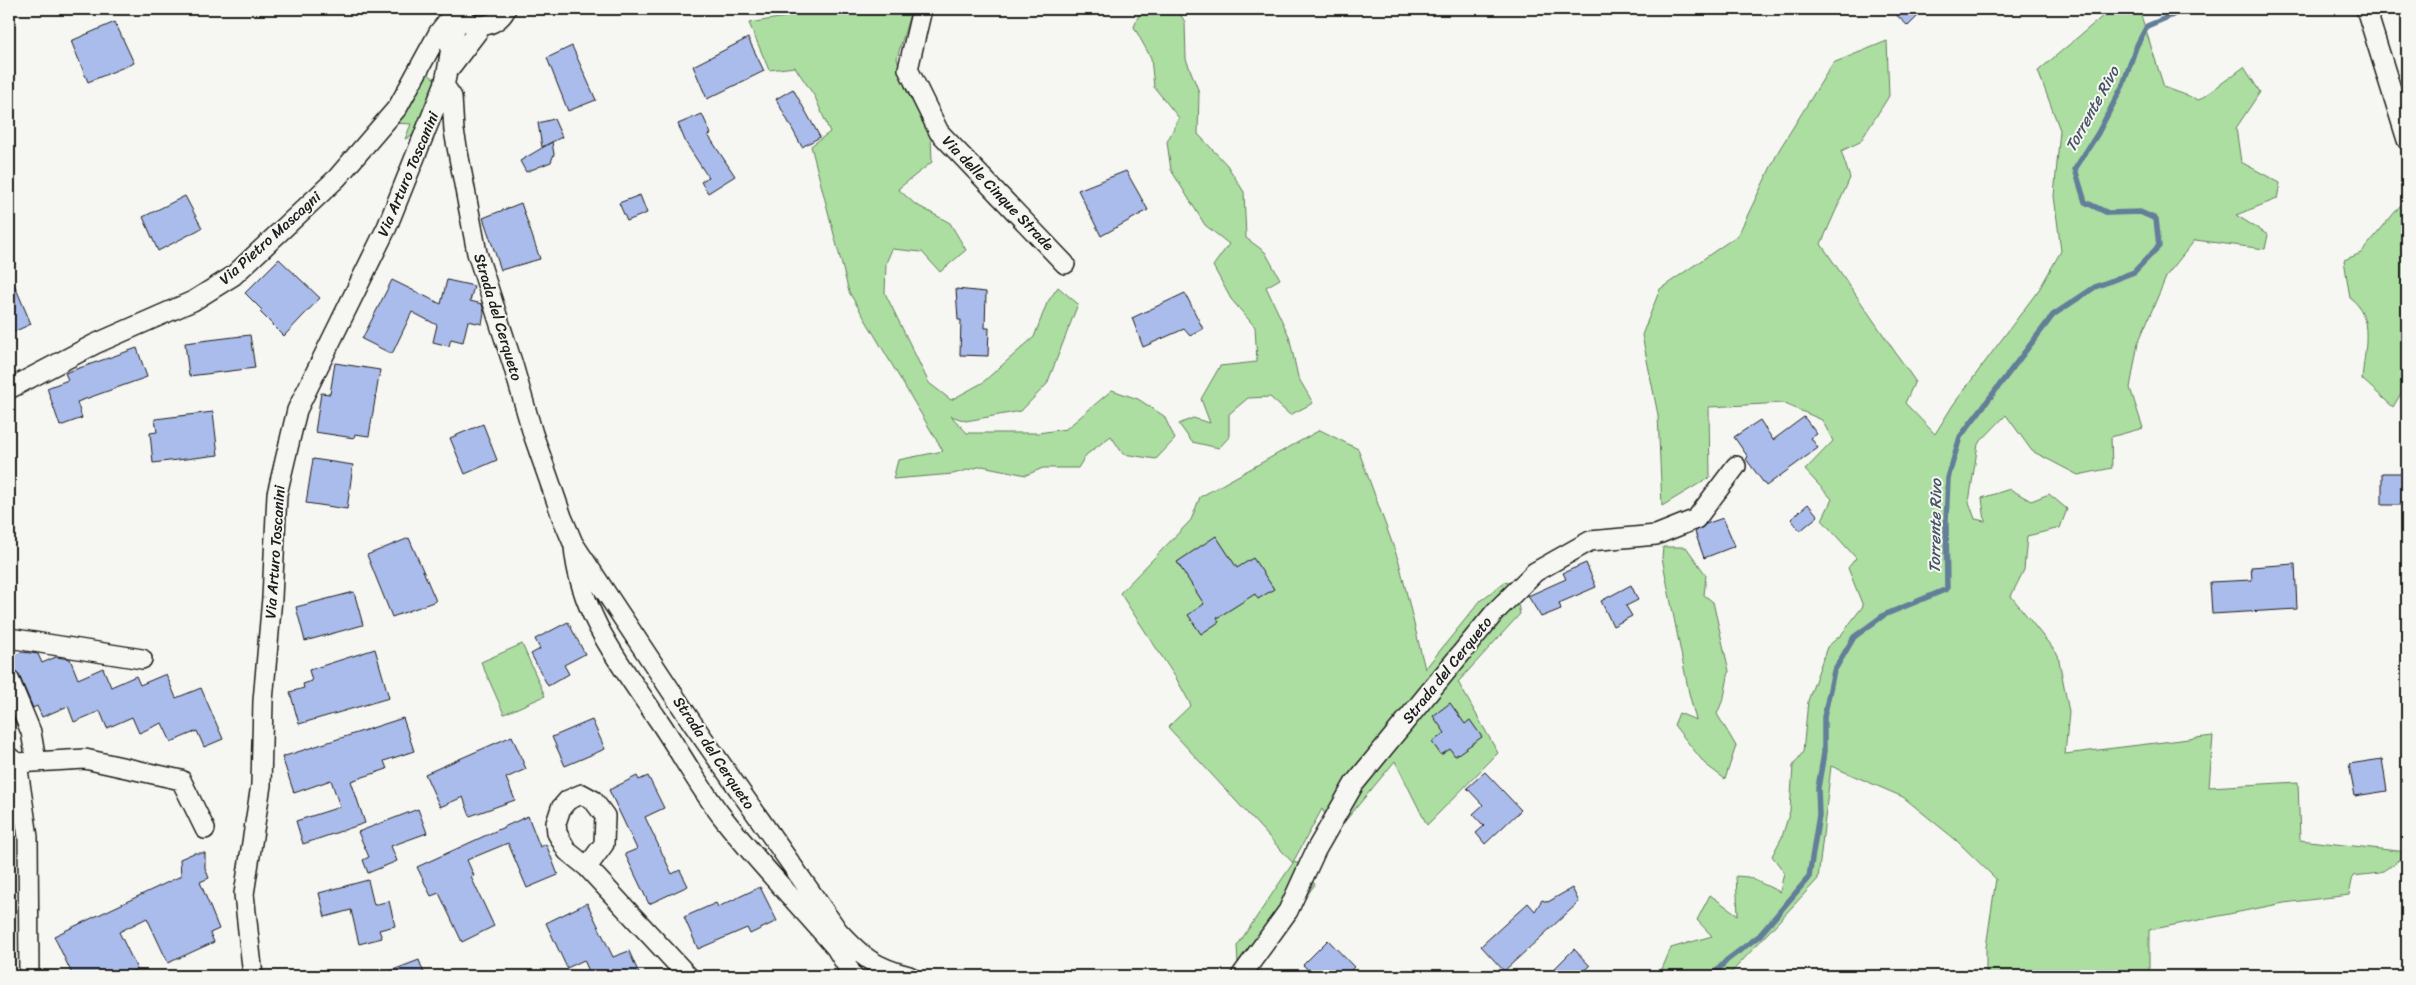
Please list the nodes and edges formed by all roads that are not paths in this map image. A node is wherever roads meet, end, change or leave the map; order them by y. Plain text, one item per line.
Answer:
1 (506, 9) edge
2 (922, 9) edge
3 (2366, 9) edge
4 (459, 13) edge
5 (477, 32) junction
6 (450, 42) junction
7 (428, 54) junction
8 (447, 77) junction
9 (2407, 140) edge
10 (1066, 264) dead end
11 (9, 389) edge
12 (1736, 466) dead end
13 (573, 543) junction
14 (9, 638) edge
15 (142, 659) dead end
16 (9, 679) edge
17 (13, 760) edge
18 (36, 761) junction
19 (205, 829) dead end
20 (587, 867) dead end
21 (836, 948) junction
22 (863, 956) junction
23 (29, 976) edge
24 (253, 976) edge
25 (688, 976) edge
26 (854, 976) edge
27 (909, 976) edge
28 (1242, 976) edge

1 - 5 street
2 - 10 street, Via delle Cinque Strade
3 - 9 street
4 - 5 street
4 - 6 street, Via Arturo Toscanini
4 - 7 street, Via Pietro Mascagni
5 - 6 street
5 - 8 street, Via Arturo Toscanini
6 - 7 street
6 - 8 street, Via Arturo Toscanini
7 - 11 street, Via Pietro Mascagni
8 - 13 street, Strada del Cerqueto
8 - 24 street, Via Arturo Toscanini
12 - 28 street, Strada del Cerqueto
13 - 21 street, Strada del Cerqueto
13 - 22 street, Strada del Cerqueto
14 - 15 street
16 - 18 street
17 - 18 street
17 - 23 street
18 - 19 street
20 - 25 street
21 - 22 street, Strada del Cerqueto
21 - 26 street, Strada del Cerqueto
22 - 27 street, Strada del Cerqueto

